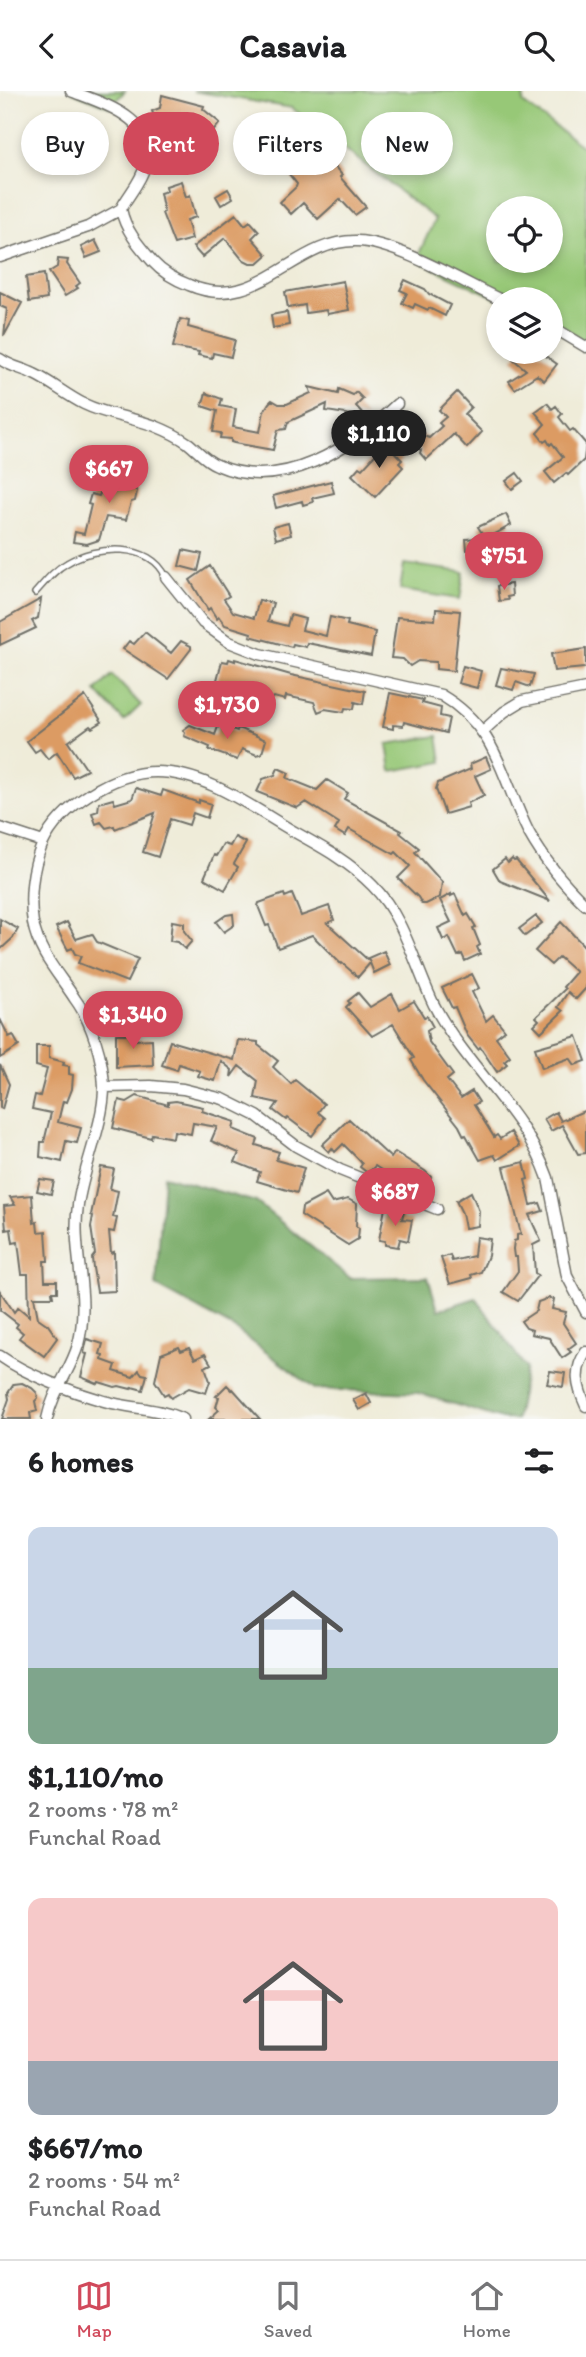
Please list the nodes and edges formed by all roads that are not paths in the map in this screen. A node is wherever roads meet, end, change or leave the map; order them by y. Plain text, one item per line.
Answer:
1 (71, 91) edge
2 (121, 209) junction
3 (0, 257) edge
4 (486, 293) edge
5 (563, 333) edge
6 (586, 347) edge
7 (0, 359) edge
8 (397, 404) dead end
9 (166, 577) joint
10 (35, 593) dead end
11 (586, 688) edge
12 (483, 731) junction
13 (0, 828) edge
14 (43, 842) junction
15 (586, 905) edge
16 (104, 1087) junction
17 (437, 1209) dead end
18 (586, 1311) edge
19 (586, 1352) edge
20 (0, 1356) edge
21 (58, 1384) junction
22 (586, 1406) edge
23 (47, 1419) edge
24 (183, 1419) edge

1 - 2 street
2 - 3 street
2 - 4 street
5 - 6 street
7 - 8 street
9 - 10 lane
9 - 12 street
11 - 12 street
12 - 15 street
13 - 14 street
14 - 16 street
14 - 18 street
16 - 17 street
16 - 21 street
19 - 22 street
20 - 21 street
21 - 23 street
21 - 24 street

